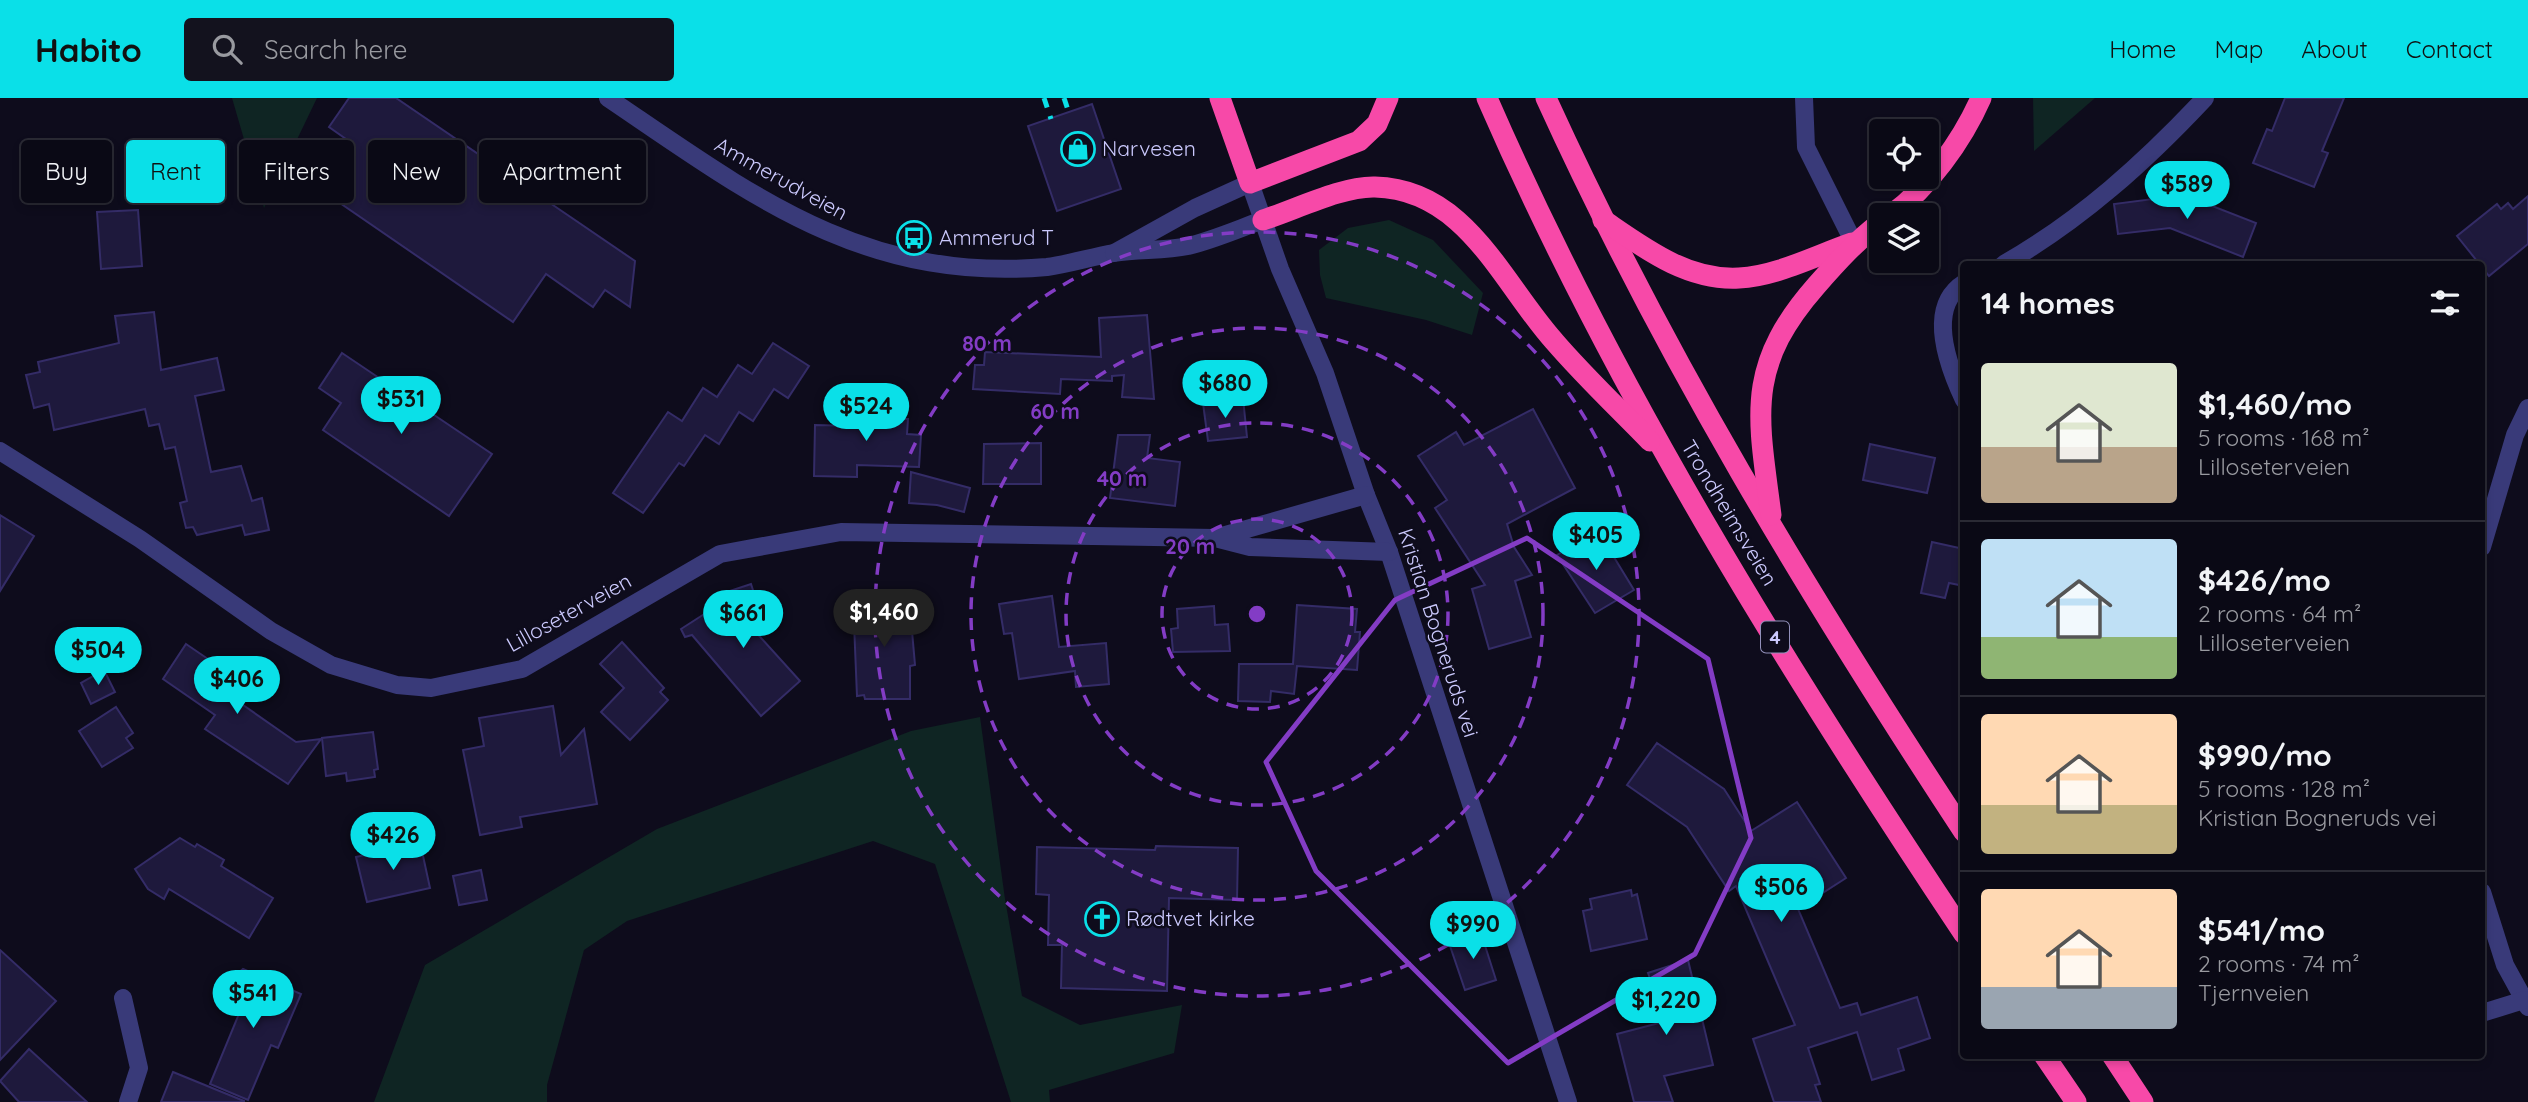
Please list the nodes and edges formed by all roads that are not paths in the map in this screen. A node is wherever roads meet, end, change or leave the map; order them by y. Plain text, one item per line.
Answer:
1 (608, 98) edge
2 (1220, 98) edge
3 (1388, 98) edge
4 (1487, 98) edge
5 (1546, 98) edge
6 (1804, 98) edge
7 (1981, 98) edge
8 (2205, 98) edge
9 (1250, 183) junction
10 (1908, 203) edge
11 (1263, 220) junction
12 (1602, 220) junction
13 (1869, 231) edge
14 (1854, 243) junction
15 (1114, 253) junction
16 (2009, 261) edge
17 (1960, 287) edge
18 (1960, 392) edge
19 (2528, 408) edge
20 (0, 451) edge
21 (1667, 457) junction
22 (1366, 495) junction
23 (1773, 526) junction
24 (2485, 537) edge
25 (1215, 538) junction
26 (1389, 552) junction
27 (1960, 826) edge
28 (2485, 902) edge
29 (1960, 928) edge
30 (123, 998) dead end
31 (2526, 1004) edge
32 (2485, 1012) edge
33 (2047, 1059) edge
34 (2115, 1059) edge
35 (128, 1102) edge
36 (1568, 1102) edge
37 (2076, 1102) edge
38 (2143, 1102) edge

1 - 15 street, Ammerudveien
2 - 9 highway
3 - 9 highway
4 - 21 highway, Trondheimsveien / 4
5 - 12 highway, Trondheimsveien
6 - 14 street
7 - 10 highway
8 - 16 street
9 - 11 street, Kristian Bogneruds vei
9 - 15 street, Ammerudveien
11 - 15 street, Ammerudveien
11 - 21 highway
11 - 22 street, Kristian Bogneruds vei
12 - 14 highway
12 - 23 highway, Trondheimsveien
13 - 14 highway
14 - 23 highway
17 - 18 street
19 - 24 street
20 - 25 street, Lilloseterveien
21 - 29 highway, Trondheimsveien / 4
22 - 25 street, Lilloseterveien
22 - 26 street, Kristian Bogneruds vei
23 - 27 highway, Trondheimsveien
25 - 26 street, Lilloseterveien
26 - 36 street, Kristian Bogneruds vei
28 - 31 street
30 - 35 street
31 - 32 street
33 - 37 highway
34 - 38 highway

